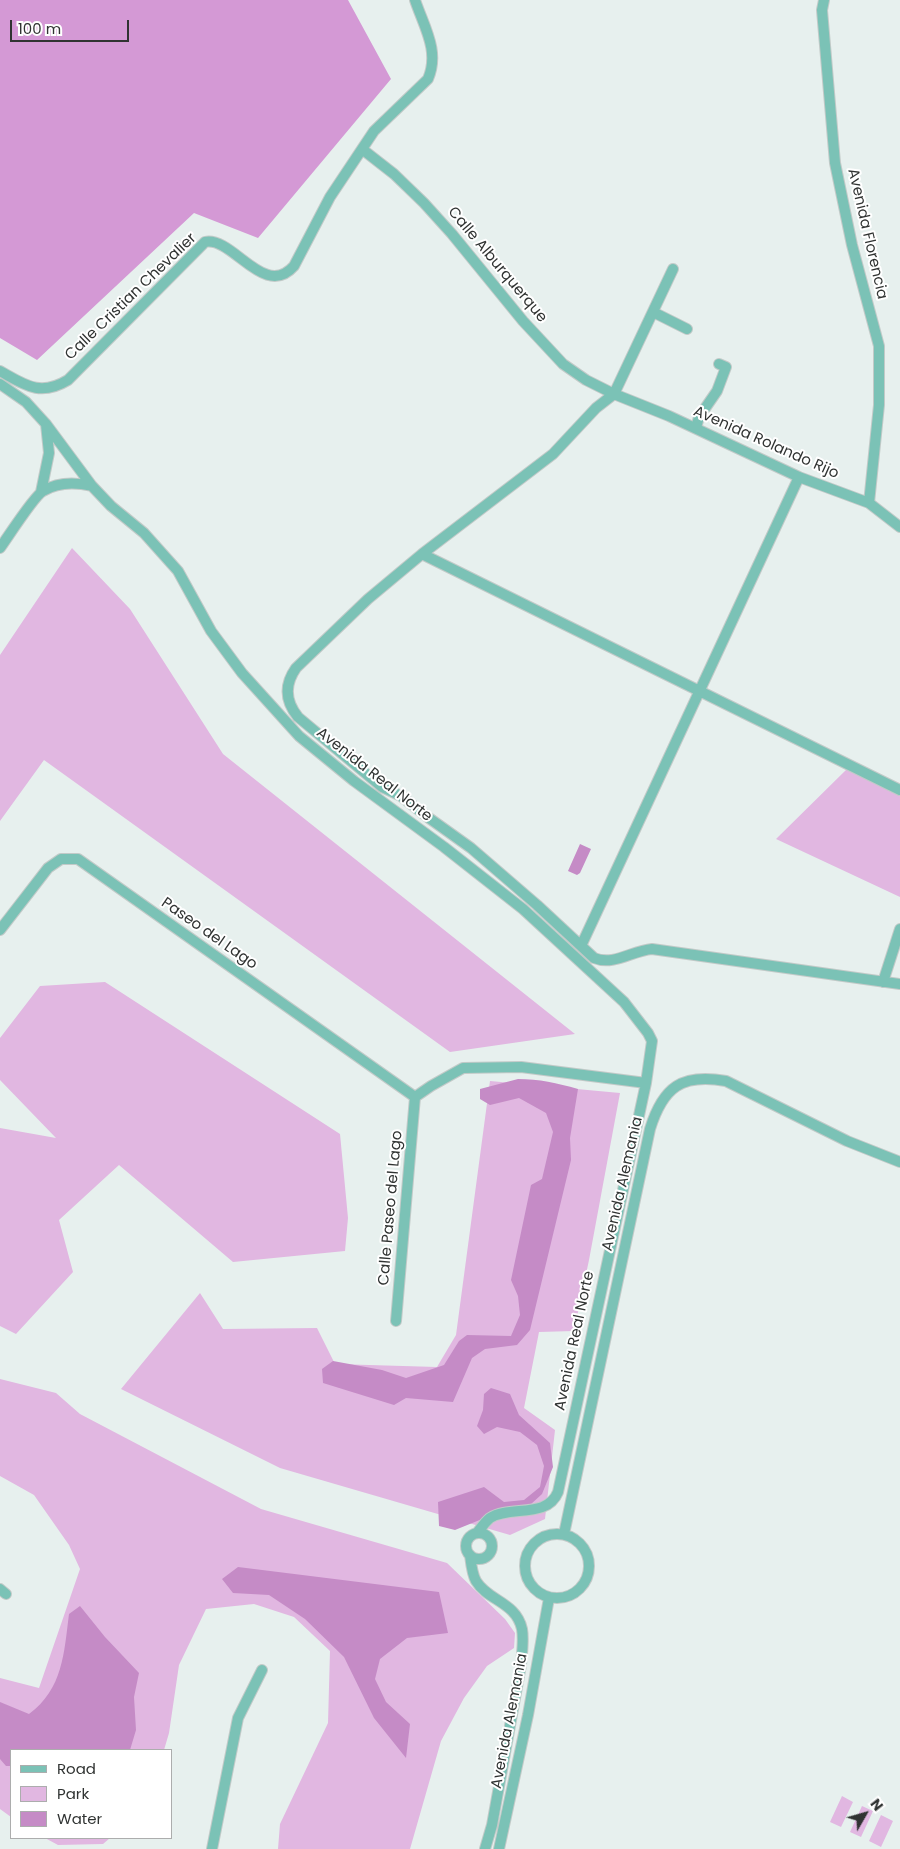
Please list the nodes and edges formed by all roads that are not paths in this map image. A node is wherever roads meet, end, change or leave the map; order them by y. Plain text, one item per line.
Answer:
1 (415, 0) edge
2 (824, 0) edge
3 (362, 149) junction
4 (673, 269) dead end
5 (653, 312) junction
6 (687, 329) dead end
7 (719, 364) dead end
8 (0, 371) edge
9 (0, 384) edge
10 (614, 394) junction
11 (46, 424) junction
12 (696, 428) junction
13 (799, 477) junction
14 (92, 486) junction
15 (41, 492) junction
16 (869, 503) junction
17 (900, 527) edge
18 (0, 548) edge
19 (422, 554) junction
20 (698, 691) junction
21 (900, 790) edge
22 (900, 929) edge
23 (0, 930) edge
24 (580, 946) junction
25 (883, 982) junction
26 (900, 984) edge
27 (646, 1083) junction
28 (415, 1097) junction
29 (900, 1162) edge
30 (396, 1321) dead end
31 (482, 1534) junction
32 (564, 1534) junction
33 (470, 1555) junction
34 (480, 1559) junction
35 (472, 1570) junction
36 (549, 1598) junction
37 (262, 1670) dead end
38 (212, 1849) edge
39 (484, 1849) edge
40 (499, 1849) edge

1 - 3 street, Calle Cristian Chevalier
2 - 16 street, Avenida Florencia
3 - 8 street, Calle Cristian Chevalier
3 - 10 street, Calle Alburquerque
4 - 5 street
5 - 6 street
5 - 10 street
7 - 12 street
9 - 11 street, Avenida Real Norte
10 - 12 street, Avenida Rolando Rijo
10 - 19 street
11 - 14 street, Avenida Real Norte
11 - 15 street
12 - 13 street, Avenida Rolando Rijo
13 - 16 street, Avenida Rolando Rijo
13 - 20 street
14 - 15 street
14 - 27 street, Avenida Real Norte
15 - 18 street
16 - 17 street, Avenida Rolando Rijo
19 - 20 street
19 - 24 street
20 - 21 street
20 - 24 street
22 - 25 street
23 - 28 street, Paseo del Lago
24 - 25 street
25 - 26 street
27 - 28 street
27 - 31 street, Avenida Real Norte
28 - 30 street, Calle Paseo del Lago
29 - 32 street, Avenida Alemania
31 - 33 street
31 - 34 street
32 - 36 street
32 - 36 street
33 - 34 street
33 - 35 street
34 - 35 street
35 - 39 street
36 - 40 street, Avenida Alemania
37 - 38 street

